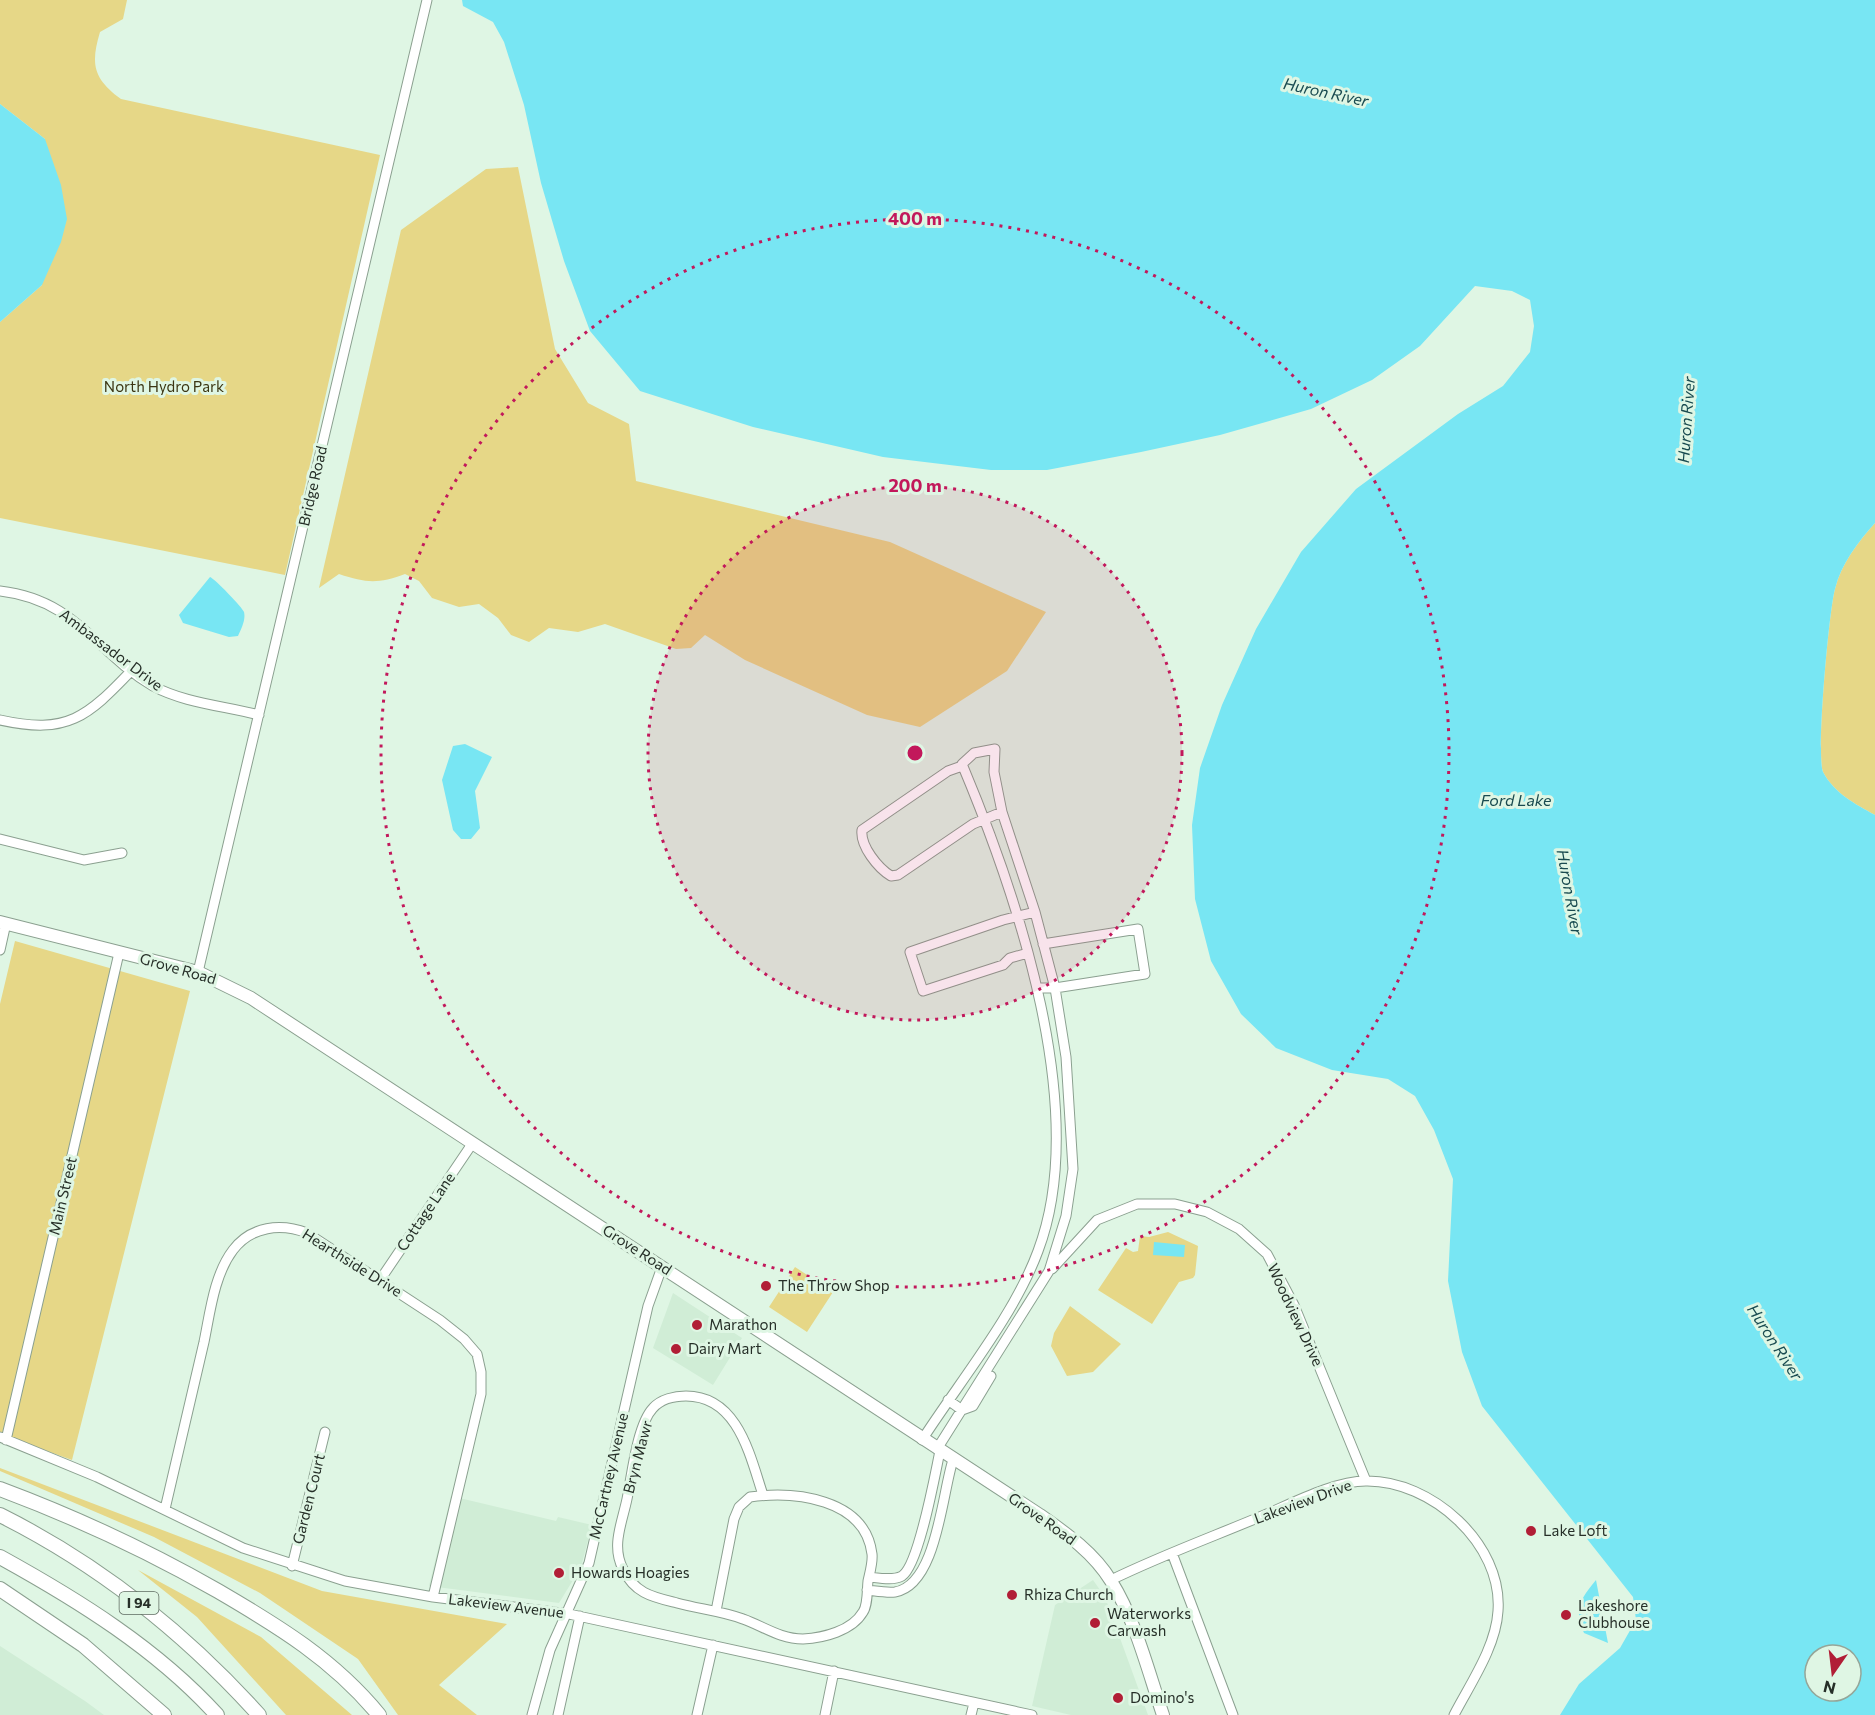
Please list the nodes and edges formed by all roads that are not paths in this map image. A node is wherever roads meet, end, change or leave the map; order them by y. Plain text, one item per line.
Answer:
1 (427, 0) edge
2 (0, 591) edge
3 (132, 670) junction
4 (259, 715) junction
5 (0, 720) edge
6 (962, 766) junction
7 (1002, 812) junction
8 (985, 819) junction
9 (0, 839) edge
10 (122, 853) dead end
11 (1035, 912) junction
12 (1018, 915) junction
13 (3, 923) edge
14 (1043, 944) junction
15 (0, 950) edge
16 (119, 953) junction
17 (1028, 953) junction
18 (198, 972) junction
19 (1038, 988) junction
20 (1055, 988) junction
21 (1071, 1122) junction
22 (1055, 1123) junction
23 (472, 1144) junction
24 (1066, 1216) junction
25 (1048, 1217) junction
26 (662, 1267) junction
27 (1050, 1271) junction
28 (380, 1280) junction
29 (1019, 1292) junction
30 (1032, 1299) junction
31 (1005, 1343) junction
32 (981, 1350) junction
33 (994, 1359) junction
34 (948, 1400) junction
35 (962, 1410) junction
36 (326, 1432) dead end
37 (3, 1439) edge
38 (922, 1440) junction
39 (938, 1450) junction
40 (953, 1460) junction
41 (1366, 1481) junction
42 (0, 1489) edge
43 (763, 1495) junction
44 (165, 1509) junction
45 (0, 1515) edge
46 (1172, 1553) junction
47 (0, 1557) edge
48 (292, 1566) junction
49 (869, 1577) junction
50 (1111, 1580) junction
51 (0, 1589) edge
52 (867, 1590) junction
53 (433, 1597) junction
54 (716, 1611) junction
55 (568, 1614) junction
56 (580, 1616) junction
57 (713, 1645) junction
58 (834, 1671) junction
59 (974, 1702) junction
60 (164, 1715) edge
61 (217, 1715) edge
62 (259, 1715) edge
63 (379, 1715) edge
64 (532, 1715) edge
65 (558, 1715) edge
66 (697, 1715) edge
67 (825, 1715) edge
68 (971, 1715) edge
69 (1032, 1715) edge
70 (1163, 1715) edge
71 (1233, 1715) edge
72 (1454, 1715) edge

1 - 4 street, Bridge Road
2 - 3 street, Ambassador Drive
3 - 4 street, Ambassador Drive
3 - 5 street
4 - 18 street, Bridge Road
6 - 7 street
6 - 8 street
6 - 8 street
7 - 8 street
7 - 11 street
8 - 12 street
9 - 10 street
11 - 12 street
11 - 14 street
12 - 17 street
12 - 17 street
13 - 15 street
13 - 16 main road, Grove Road
14 - 20 street
14 - 20 street
16 - 18 main road, Grove Road
16 - 37 street, Main Street
17 - 19 street
18 - 23 main road, Grove Road
19 - 20 street
19 - 22 street
20 - 21 street
21 - 22 street
21 - 24 street
22 - 25 street
23 - 26 main road, Grove Road
23 - 28 street, Cottage Lane
24 - 25 street
24 - 27 street
25 - 29 street
26 - 38 main road, Grove Road
26 - 55 street, McCartney Avenue
27 - 30 street
27 - 41 street, Woodview Drive
28 - 44 street, Hearthside Drive
28 - 53 street, Hearthside Drive
29 - 30 street
29 - 32 street
30 - 31 street
31 - 33 street
31 - 35 street
32 - 33 street
32 - 34 street
33 - 35 street
34 - 35 street
34 - 38 street
35 - 39 street
36 - 48 street, Garden Court
37 - 44 street, Lakeview Avenue
38 - 39 main road, Grove Road
39 - 40 main road, Grove Road
39 - 49 street
40 - 50 main road, Grove Road
40 - 52 street
41 - 46 street, Lakeview Drive
41 - 72 street, Lakeview Drive
42 - 63 highway
43 - 49 street
43 - 54 street
43 - 54 street, Bryn Mawr
44 - 48 street, Lakeview Avenue
45 - 62 highway, I 94
46 - 50 street
46 - 71 street
47 - 61 highway, I 94
48 - 53 street, Lakeview Avenue
49 - 52 street
50 - 70 main road, Grove Road
51 - 60 highway
52 - 54 street
53 - 55 street, Lakeview Avenue
55 - 56 street, Lakeview Avenue
55 - 64 street, McCartney Avenue
56 - 57 street, Lakeview Avenue
56 - 65 street
57 - 58 street, Lakeview Avenue
57 - 66 street
58 - 59 street, Lakeview Avenue
58 - 67 street
59 - 68 street
59 - 69 street, Lakeview Avenue

